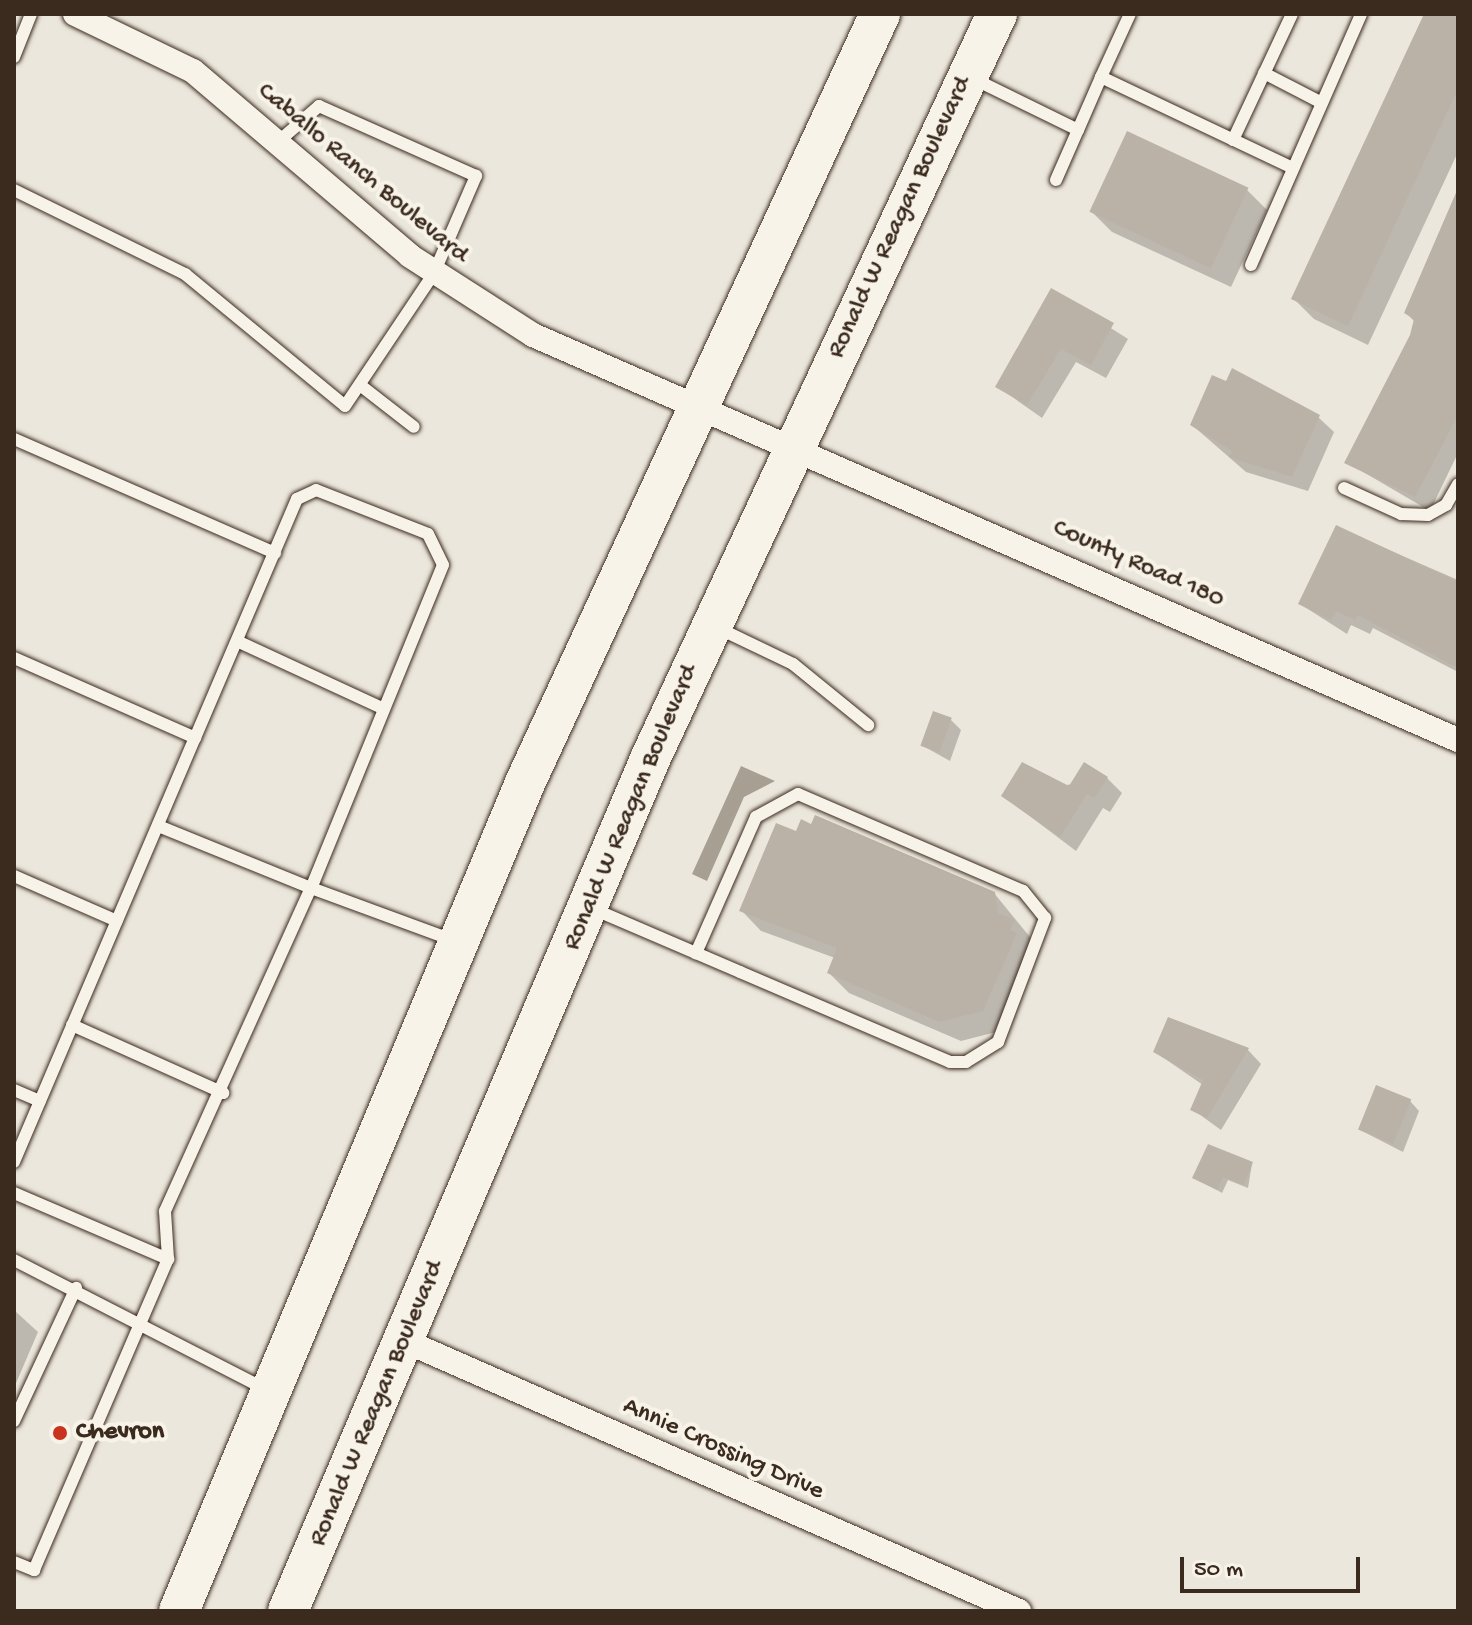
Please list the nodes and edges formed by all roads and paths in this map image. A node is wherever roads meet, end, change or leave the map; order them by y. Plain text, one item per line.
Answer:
1 (31, 14) edge
2 (75, 14) edge
3 (880, 14) edge
4 (997, 14) edge
5 (1130, 14) edge
6 (1292, 14) edge
7 (1361, 14) edge
8 (14, 57) edge
9 (1264, 73) junction
10 (969, 77) junction
11 (1101, 77) junction
12 (1322, 103) junction
13 (1078, 130) junction
14 (280, 140) junction
15 (1233, 140) junction
16 (1293, 168) junction
17 (1056, 180) dead end
18 (14, 190) edge
19 (1251, 265) dead end
20 (434, 273) junction
21 (360, 385) junction
22 (695, 407) junction
23 (414, 427) dead end
24 (14, 439) edge
25 (791, 451) junction
26 (1458, 484) edge
27 (1344, 488) dead end
28 (275, 553) junction
29 (712, 625) junction
30 (237, 641) junction
31 (14, 658) edge
32 (380, 707) junction
33 (868, 725) dead end
34 (195, 738) junction
35 (1458, 740) edge
36 (158, 826) junction
37 (14, 876) edge
38 (311, 888) junction
39 (588, 907) junction
40 (117, 921) junction
41 (458, 942) junction
42 (696, 953) junction
43 (72, 1025) junction
44 (14, 1090) edge
45 (223, 1093) junction
46 (40, 1101) junction
47 (14, 1162) edge
48 (14, 1193) edge
49 (168, 1259) junction
50 (14, 1260) edge
51 (76, 1288) junction
52 (140, 1328) junction
53 (405, 1341) junction
54 (268, 1391) junction
55 (14, 1421) edge
56 (14, 1562) edge
57 (179, 1611) edge
58 (288, 1611) edge
59 (1019, 1611) edge

1 - 8 lane
2 - 14 street, Caballo Ranch Boulevard
3 - 22 main road
4 - 10 main road, Ronald W Reagan Boulevard
5 - 11 lane
6 - 9 lane
7 - 12 lane
9 - 12 lane
9 - 15 lane
10 - 13 lane
10 - 25 main road, Ronald W Reagan Boulevard
11 - 13 lane
11 - 15 lane
12 - 16 lane
13 - 17 lane
14 - 20 street, Caballo Ranch Boulevard
14 - 20 lane
15 - 16 lane
16 - 19 lane
18 - 21 lane
20 - 21 lane
20 - 22 street, Caballo Ranch Boulevard
21 - 23 lane
22 - 25 street, Caballo Ranch Boulevard
22 - 41 main road
24 - 28 lane
25 - 29 main road, Ronald W Reagan Boulevard
25 - 35 street, County Road 180
26 - 27 lane
28 - 30 lane
28 - 32 lane
29 - 33 lane
29 - 39 main road, Ronald W Reagan Boulevard
30 - 32 lane
30 - 34 lane
31 - 34 lane
32 - 38 lane
34 - 36 lane
36 - 38 lane
36 - 40 lane
37 - 40 lane
38 - 41 lane
38 - 45 lane
39 - 42 lane
39 - 53 main road, Ronald W Reagan Boulevard
40 - 43 lane
41 - 54 main road
42 - 42 lane
43 - 45 lane
43 - 46 lane
44 - 46 lane
45 - 49 lane
46 - 47 lane
48 - 49 lane
49 - 52 lane
50 - 51 lane
51 - 52 lane
51 - 55 lane
52 - 54 lane
52 - 56 lane
53 - 58 main road, Ronald W Reagan Boulevard
53 - 59 street, Annie Crossing Drive
54 - 57 main road

